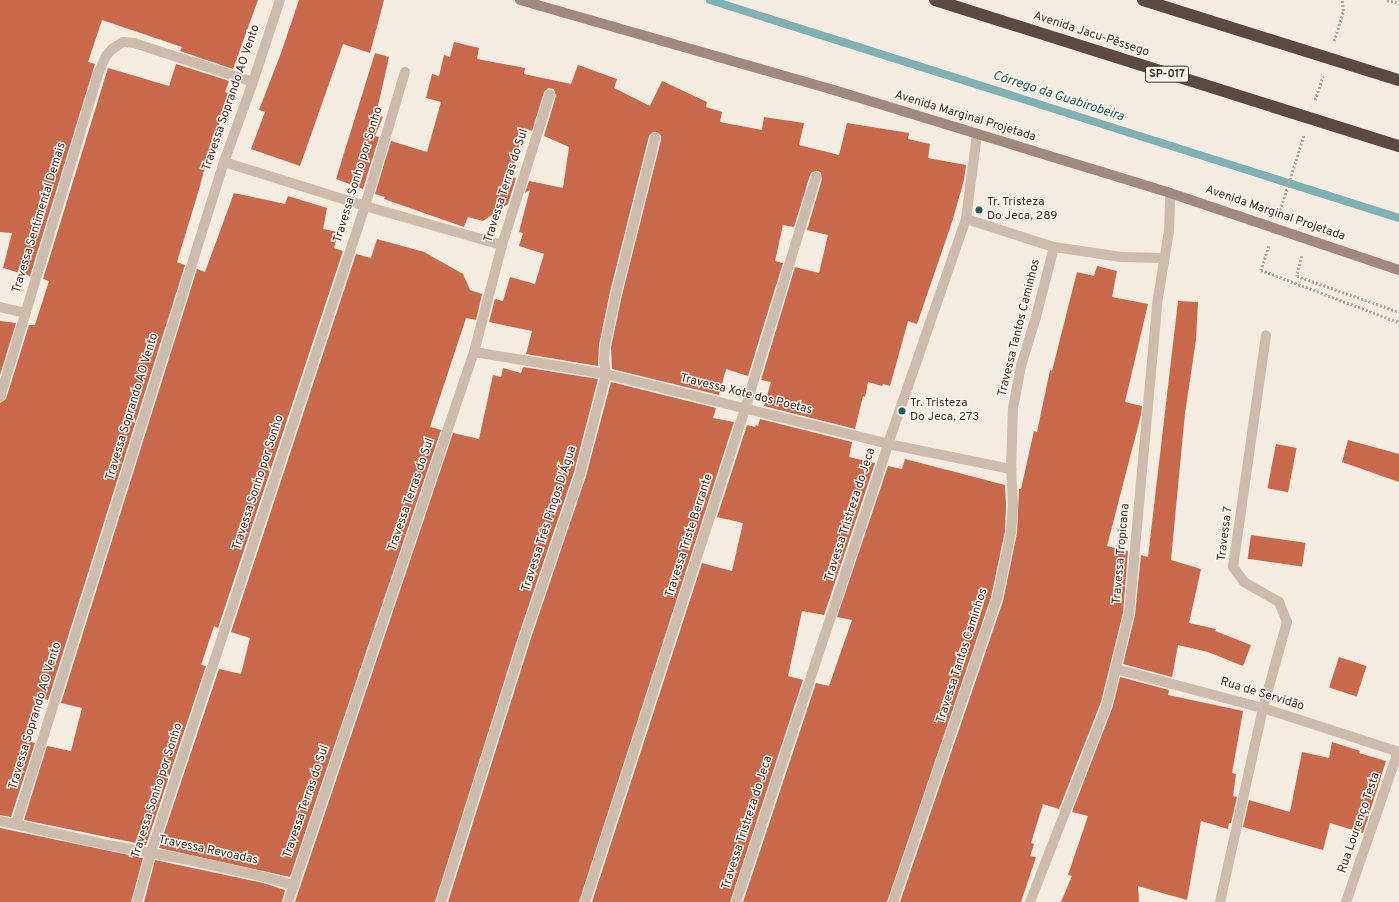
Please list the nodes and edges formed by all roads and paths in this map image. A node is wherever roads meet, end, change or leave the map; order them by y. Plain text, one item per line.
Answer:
1 (280, 0) edge
2 (520, 0) edge
3 (935, 0) edge
4 (1143, 0) edge
5 (1342, 0) edge
6 (1388, 0) edge
7 (1399, 3) edge
8 (1334, 42) dead end
9 (405, 72) dead end
10 (1324, 72) dead end
11 (1399, 80) edge
12 (253, 82) junction
13 (550, 94) dead end
14 (1314, 103) dead end
15 (1305, 133) dead end
16 (977, 134) junction
17 (655, 138) dead end
18 (1399, 146) edge
19 (224, 162) junction
20 (816, 177) dead end
21 (1170, 193) junction
22 (365, 206) junction
23 (1278, 217) dead end
24 (966, 220) junction
25 (1271, 240) dead end
26 (502, 245) junction
27 (1054, 246) junction
28 (1164, 258) junction
29 (1399, 270) edge
30 (1297, 276) dead end
31 (0, 307) edge
32 (1399, 312) edge
33 (25, 313) junction
34 (1399, 318) edge
35 (1266, 336) dead end
36 (474, 352) junction
37 (606, 374) junction
38 (0, 397) edge
39 (745, 409) junction
40 (888, 444) junction
41 (1011, 469) junction
42 (1116, 669) junction
43 (1263, 708) junction
44 (1398, 752) edge
45 (0, 821) edge
46 (16, 824) junction
47 (151, 852) junction
48 (293, 885) junction
49 (137, 902) edge
50 (288, 902) edge
51 (441, 902) edge
52 (585, 902) edge
53 (736, 902) edge
54 (893, 902) edge
55 (1030, 902) edge
56 (1220, 902) edge
57 (1346, 902) edge

1 - 12 street, Travessa Soprando AO Vento
2 - 16 main road, Avenida Marginal Projetada
3 - 18 highway, Avenida Jacu-Pêssego / SP-017
4 - 11 highway
5 - 8 path
6 - 7 path
9 - 22 street, Travessa Sonho por Sonho
10 - 14 path
12 - 19 street, Travessa Soprando AO Vento
12 - 33 street, Travessa Sentimental Demais
13 - 26 street, Travessa Terras do Sul
15 - 23 path
16 - 21 main road, Avenida Marginal Projetada
16 - 24 street, Travessa Tristreza do Jeca
17 - 37 street, Travessa Três Pingos D'Água
19 - 22 street
19 - 46 street, Travessa Soprando AO Vento
20 - 39 street, Travessa Triste Berrante
21 - 28 street, Travessa Tropicana
21 - 29 main road, Avenida Marginal Projetada
22 - 26 street
22 - 47 street, Travessa Sonho por Sonho
24 - 27 street
24 - 40 street, Travessa Tristreza do Jeca
25 - 34 path
26 - 36 street, Travessa Terras do Sul
27 - 28 street
27 - 41 street, Travessa Tantos Caminhos
28 - 42 street, Travessa Tropicana
30 - 32 path
31 - 33 street
33 - 38 street, Travessa Sentimental Demais
35 - 43 street, Travessa 7
36 - 37 street, Travessa Xote dos Poetas
36 - 48 street, Travessa Terras do Sul
37 - 39 street, Travessa Xote dos Poetas
37 - 51 street, Travessa Três Pingos D'Água
39 - 40 street, Travessa Xote dos Poetas
39 - 52 street, Travessa Triste Berrante
40 - 41 street, Travessa Xote dos Poetas
40 - 53 street, Travessa Tristreza do Jeca
41 - 54 street, Travessa Tantos Caminhos
42 - 43 street, Rua de Servidão
42 - 55 street, Travessa Tropicana
43 - 44 street, Rua de Servidão
43 - 56 street, Travessa 7
44 - 57 street, Rua Lourenço Testa
45 - 46 street, Travessa Revoadas
46 - 47 street, Travessa Revoadas
47 - 48 street, Travessa Revoadas
47 - 49 street, Travessa Sonho por Sonho
48 - 50 street, Travessa Terras do Sul

